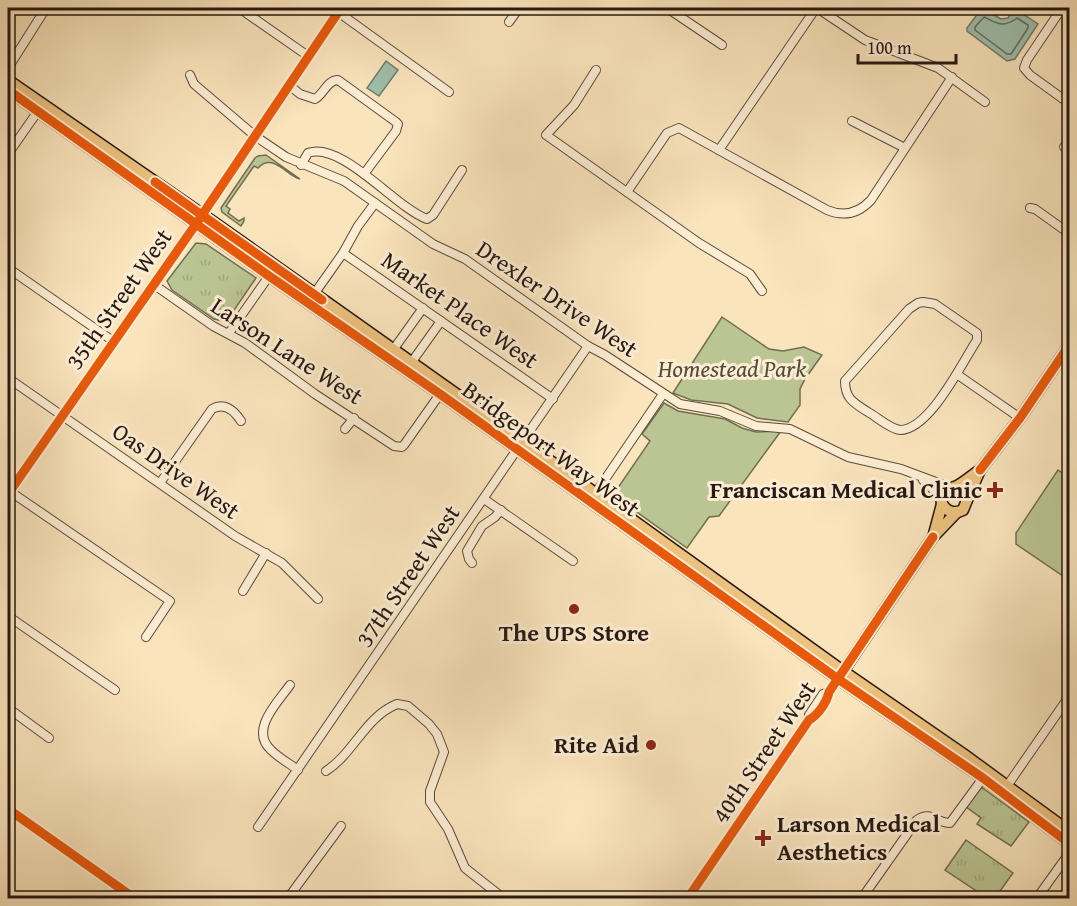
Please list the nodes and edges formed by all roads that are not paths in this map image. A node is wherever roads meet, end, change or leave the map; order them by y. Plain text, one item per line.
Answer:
1 (46, 8) edge
2 (239, 8) edge
3 (519, 8) edge
4 (667, 8) edge
5 (817, 8) edge
6 (996, 8) edge
7 (1004, 8) edge
8 (1061, 9) edge
9 (340, 10) edge
10 (1070, 17) edge
11 (509, 22) dead end
12 (722, 45) dead end
13 (308, 56) junction
14 (8, 68) edge
15 (596, 70) dead end
16 (190, 75) dead end
17 (952, 78) junction
18 (8, 80) edge
19 (289, 85) junction
20 (8, 90) edge
21 (449, 92) dead end
22 (986, 102) dead end
23 (1070, 104) edge
24 (38, 111) junction
25 (852, 121) dead end
26 (255, 136) junction
27 (905, 148) junction
28 (719, 150) junction
29 (8, 154) edge
30 (301, 165) junction
31 (462, 170) dead end
32 (364, 174) junction
33 (627, 192) junction
34 (375, 203) junction
35 (409, 207) junction
36 (1030, 208) dead end
37 (199, 219) junction
38 (400, 221) junction
39 (1070, 234) edge
40 (344, 253) junction
41 (8, 268) edge
42 (269, 276) junction
43 (153, 285) junction
44 (762, 291) dead end
45 (311, 298) junction
46 (423, 308) junction
47 (441, 321) junction
48 (229, 333) junction
49 (113, 341) junction
50 (1070, 344) edge
51 (588, 346) junction
52 (393, 350) junction
53 (411, 363) junction
54 (957, 375) junction
55 (8, 378) edge
56 (440, 394) junction
57 (663, 394) junction
58 (553, 399) junction
59 (61, 416) junction
60 (354, 418) junction
61 (1020, 418) junction
62 (241, 421) dead end
63 (345, 429) dead end
64 (521, 446) junction
65 (980, 470) junction
66 (921, 478) junction
67 (160, 483) junction
68 (953, 488) junction
69 (8, 492) edge
70 (595, 494) junction
71 (484, 499) junction
72 (967, 500) junction
73 (942, 501) junction
74 (501, 510) junction
75 (956, 513) junction
76 (933, 537) junction
77 (471, 546) dead end
78 (266, 553) junction
79 (573, 561) dead end
80 (243, 591) dead end
81 (318, 599) dead end
82 (8, 616) edge
83 (146, 637) dead end
84 (840, 675) junction
85 (291, 685) dead end
86 (115, 690) dead end
87 (1070, 695) edge
88 (8, 708) edge
89 (49, 738) dead end
90 (298, 770) junction
91 (326, 771) dead end
92 (983, 778) junction
93 (1007, 786) junction
94 (8, 808) edge
95 (341, 826) dead end
96 (258, 827) dead end
97 (1070, 832) edge
98 (1070, 844) edge
99 (1070, 852) edge
100 (134, 898) edge
101 (288, 898) edge
102 (503, 898) edge
103 (688, 898) edge
104 (862, 898) edge
105 (1037, 898) edge

1 - 14 street
2 - 13 street
3 - 11 street
4 - 12 street
5 - 17 street
5 - 28 street
6 - 7 street
8 - 10 street
8 - 23 street
9 - 13 street, 35th Street West
9 - 21 street
13 - 19 street, 35th Street West
15 - 33 street
16 - 26 street, Drexler Drive West
17 - 22 street
17 - 27 street
18 - 37 main road, Bridgeport Way West
19 - 26 street, 35th Street West
19 - 32 street
20 - 24 main road, Bridgeport Way West
24 - 29 street
24 - 37 main road, Bridgeport Way West
25 - 27 street
26 - 30 street, Drexler Drive West
26 - 37 street, 35th Street West
27 - 28 street
28 - 33 street
30 - 32 street
30 - 34 street, Drexler Drive West
31 - 35 street
32 - 35 street
33 - 44 street
34 - 38 street, Drexler Drive West
34 - 40 street
35 - 38 street
36 - 39 street
37 - 42 main road, Bridgeport Way West
37 - 43 street, 35th Street West
37 - 45 main road, Bridgeport Way West
38 - 51 street, Drexler Drive West
40 - 45 street
40 - 46 street, Market Place West
41 - 49 street
42 - 45 main road, Bridgeport Way West
42 - 48 street
43 - 48 street, Larson Lane West
43 - 49 street, 35th Street West
45 - 52 main road, Bridgeport Way West
45 - 56 main road, Bridgeport Way West
46 - 47 street, Market Place West
46 - 52 street
47 - 53 street
47 - 58 street, Market Place West
48 - 60 street, Larson Lane West
49 - 59 street, 35th Street West
50 - 61 main road
51 - 57 street, Drexler Drive West
51 - 58 street, 37th Street West
52 - 53 main road, Bridgeport Way West
53 - 64 main road, Bridgeport Way West
54 - 54 street
54 - 61 street
55 - 59 street, Oas Drive West
56 - 60 street, Larson Lane West
56 - 64 main road, Bridgeport Way West
57 - 66 street, Drexler Drive West
57 - 70 street
58 - 64 street, 37th Street West
59 - 67 street, Oas Drive West
59 - 69 street, 35th Street West
60 - 63 street
61 - 65 main road
62 - 67 street
64 - 70 main road, Bridgeport Way West
64 - 71 street, 37th Street West
64 - 84 main road, Bridgeport Way West
65 - 68 main road
65 - 72 main road
66 - 68 street, Drexler Drive West
66 - 73 street, Drexler Drive West
67 - 78 street, Oas Drive West
68 - 72 main road
68 - 73 main road
69 - 83 street
70 - 84 main road, Bridgeport Way West
71 - 74 street
71 - 90 street, 37th Street West
72 - 75 main road
73 - 75 main road
73 - 76 main road, 40th Street West
74 - 77 street
74 - 79 street
75 - 76 main road, 40th Street West
76 - 84 main road, 40th Street West
78 - 80 street
78 - 81 street, Oas Drive West
82 - 86 street
84 - 92 main road, Bridgeport Way West
84 - 93 main road, Bridgeport Way West
84 - 103 street, 40th Street West
85 - 90 street
87 - 93 street
88 - 89 street
90 - 96 street, 37th Street West
91 - 102 street
92 - 98 main road, Bridgeport Way West
92 - 104 street
93 - 97 main road, Bridgeport Way West
94 - 100 street
95 - 101 street
99 - 105 street

